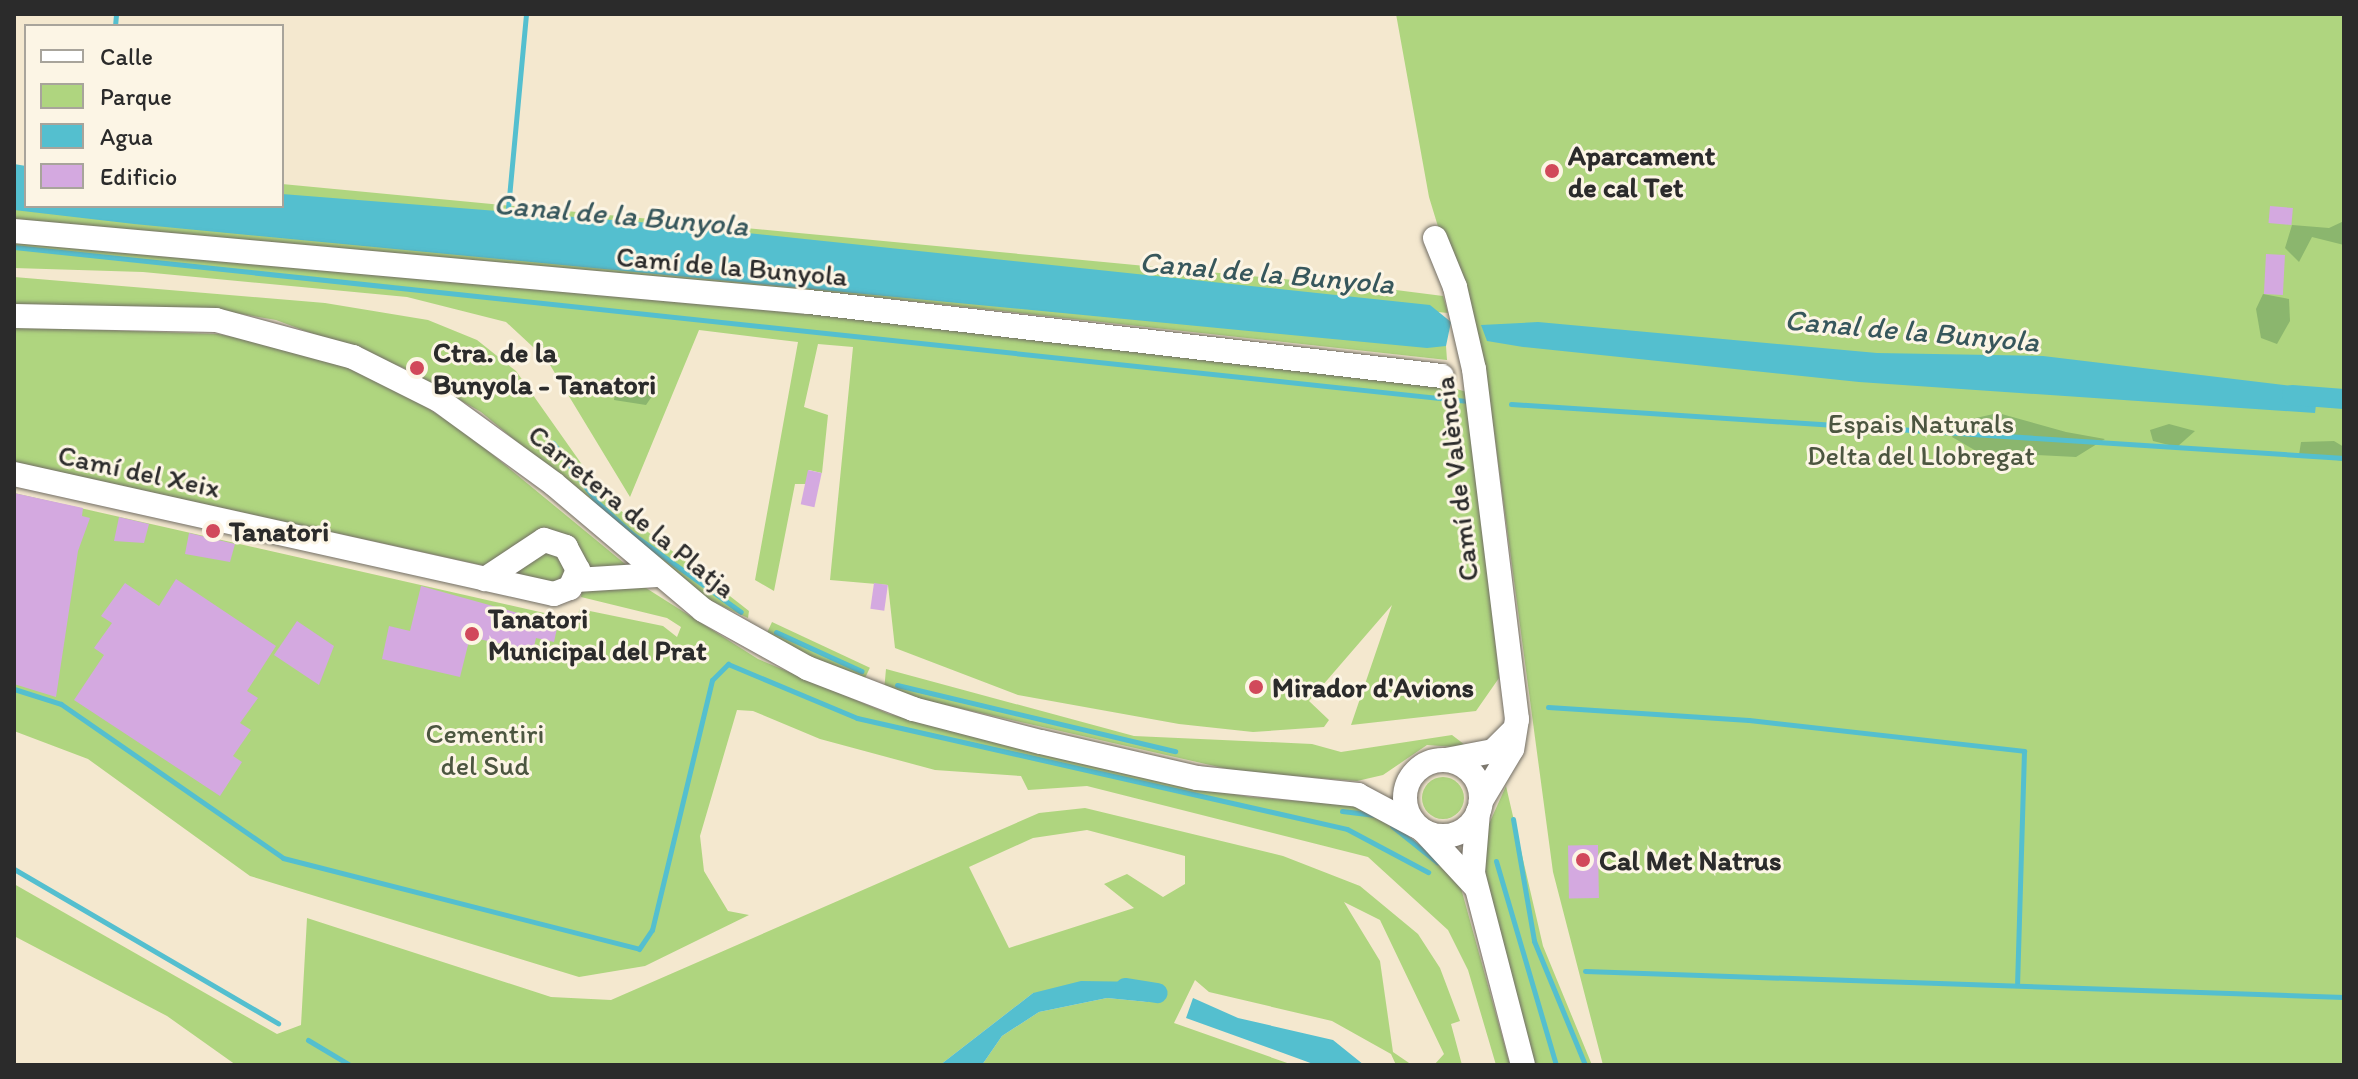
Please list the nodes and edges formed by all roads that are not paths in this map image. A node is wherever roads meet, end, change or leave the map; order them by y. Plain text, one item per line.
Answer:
1 (14, 231) edge
2 (1435, 238) dead end
3 (14, 316) edge
4 (1442, 376) dead end
5 (14, 474) edge
6 (657, 575) junction
7 (485, 579) junction
8 (576, 580) junction
9 (1517, 719) junction
10 (1432, 763) junction
11 (1358, 795) junction
12 (1479, 807) junction
13 (1421, 829) junction
14 (1476, 888) junction
15 (1523, 1065) edge

1 - 4 street, Camí de la Bunyola
2 - 9 street, Camí de València
3 - 6 street, Carretera de la Platja
5 - 7 street, Camí del Xeix
6 - 8 street, Camí del Xeix
6 - 11 street, Carretera de la Platja
7 - 8 street, Camí del Xeix
7 - 8 street
9 - 10 street
9 - 12 street, Camí de València
10 - 11 street, Carretera de la Platja
10 - 12 street
10 - 13 street
11 - 13 street, Carretera de la Platja
12 - 13 street
12 - 14 street, Carretera de la Platja
13 - 14 street, Carretera de la Platja
14 - 15 street, Carretera de la Platja

